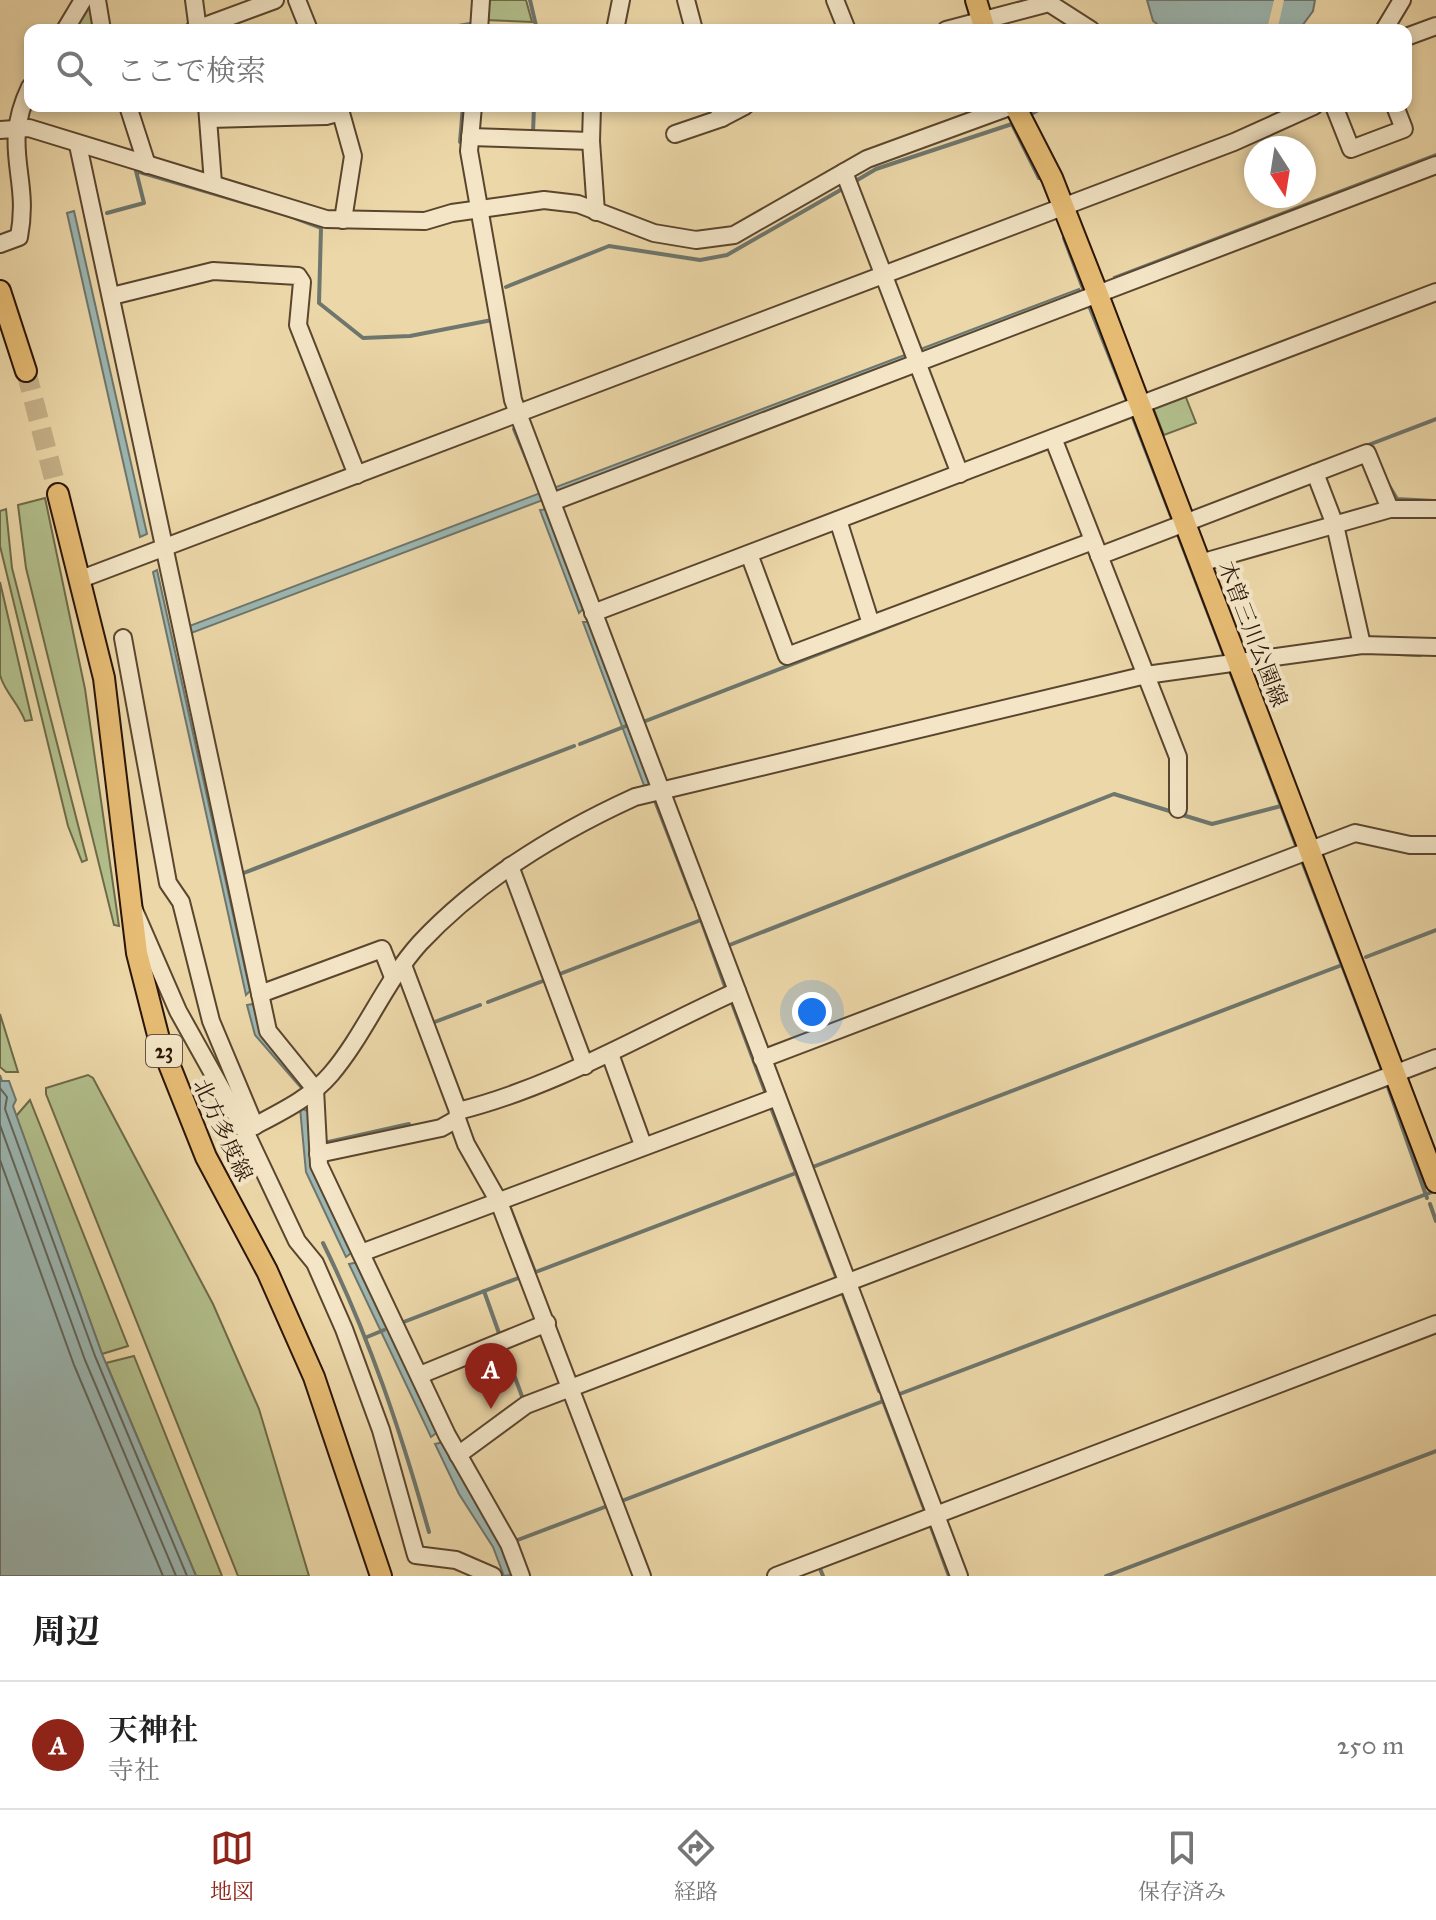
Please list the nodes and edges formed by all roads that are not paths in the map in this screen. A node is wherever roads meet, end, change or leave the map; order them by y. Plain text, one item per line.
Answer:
1 (83, 0) edge
2 (97, 0) edge
3 (194, 0) edge
4 (275, 0) edge
5 (297, 0) edge
6 (481, 0) edge
7 (621, 0) edge
8 (686, 0) edge
9 (835, 0) edge
10 (976, 0) edge
11 (1402, 0) edge
12 (69, 24) edge
13 (101, 24) edge
14 (201, 24) edge
15 (212, 24) edge
16 (307, 24) edge
17 (479, 24) edge
18 (616, 24) edge
19 (692, 24) edge
20 (845, 24) edge
21 (983, 24) edge
22 (990, 24) edge
23 (1082, 24) edge
24 (1387, 24) edge
25 (1436, 26) edge
26 (1412, 35) edge
27 (24, 97) edge
28 (130, 112) edge
29 (208, 112) edge
30 (334, 112) edge
31 (341, 112) edge
32 (472, 112) edge
33 (592, 112) edge
34 (720, 112) edge
35 (997, 112) edge
36 (1017, 112) edge
37 (1303, 112) edge
38 (1336, 112) edge
39 (1397, 112) edge
40 (6, 129) edge
41 (675, 134) dead end
42 (470, 137) junction
43 (591, 141) junction
44 (78, 145) junction
45 (147, 165) junction
46 (1436, 165) edge
47 (844, 172) junction
48 (213, 183) junction
49 (1063, 206) junction
50 (479, 208) junction
51 (596, 212) junction
52 (343, 220) junction
53 (0, 244) edge
54 (883, 274) junction
55 (0, 291) edge
56 (1436, 292) edge
57 (1098, 295) junction
58 (112, 296) junction
59 (916, 358) junction
60 (26, 371) tunnel mouth
61 (1140, 404) junction
62 (518, 413) junction
63 (1053, 438) junction
64 (1315, 473) junction
65 (960, 474) junction
66 (357, 475) junction
67 (58, 494) tunnel mouth
68 (549, 495) junction
69 (1390, 509) junction
70 (1436, 509) edge
71 (838, 520) junction
72 (1185, 523) junction
73 (1335, 525) junction
74 (162, 548) junction
75 (1096, 549) junction
76 (749, 554) junction
77 (1200, 563) junction
78 (81, 579) junction
79 (593, 613) junction
80 (871, 624) junction
81 (123, 638) dead end
82 (1362, 645) junction
83 (1436, 647) edge
84 (1238, 661) junction
85 (1146, 675) junction
86 (660, 790) junction
87 (1178, 809) dead end
88 (1436, 845) edge
89 (1309, 851) junction
90 (510, 866) junction
91 (129, 902) junction
92 (398, 971) junction
93 (737, 991) junction
94 (260, 994) junction
95 (610, 1054) junction
96 (1436, 1058) edge
97 (762, 1059) junction
98 (585, 1066) junction
99 (1394, 1074) junction
100 (315, 1089) junction
101 (777, 1097) junction
102 (458, 1115) junction
103 (250, 1129) junction
104 (643, 1145) junction
105 (318, 1154) junction
106 (1436, 1182) edge
107 (499, 1202) junction
108 (361, 1253) junction
109 (847, 1281) junction
110 (547, 1323) junction
111 (1436, 1324) edge
112 (420, 1375) junction
113 (572, 1387) junction
114 (458, 1455) junction
115 (936, 1515) junction
116 (381, 1576) edge
117 (493, 1576) edge
118 (521, 1576) edge
119 (642, 1576) edge
120 (776, 1576) edge
121 (959, 1576) edge

1 - 12 street
2 - 13 street
3 - 14 street
4 - 15 street
5 - 16 street
6 - 17 street
7 - 18 street
8 - 19 street
9 - 20 street
10 - 21 main road
11 - 24 street
22 - 23 street
25 - 26 street
27 - 40 street
28 - 45 street
29 - 30 street
29 - 48 street
31 - 52 street
32 - 42 street
33 - 43 street
34 - 41 street
35 - 47 street
36 - 49 main road, 木曽三川公園線
37 - 49 street
38 - 39 street
40 - 44 street
40 - 53 street
42 - 43 street
42 - 50 street
43 - 51 street
44 - 45 street
44 - 58 street
45 - 48 street
46 - 57 street
47 - 51 street
47 - 54 street
48 - 52 street
49 - 54 street
49 - 57 main road, 木曽三川公園線
50 - 51 street
50 - 52 street
50 - 62 street
54 - 59 street
54 - 62 street
55 - 60 main road
56 - 61 street
57 - 59 street
57 - 61 main road, 木曽三川公園線
58 - 66 street
58 - 74 street
59 - 65 street
59 - 68 street
61 - 63 street
61 - 72 main road, 木曽三川公園線
62 - 66 street
62 - 68 street
63 - 65 street
63 - 75 street
64 - 69 street
64 - 72 street
64 - 73 street
65 - 71 street
66 - 74 street
67 - 78 main road, 北方多度線 / 23
68 - 79 street
69 - 70 street
69 - 73 street
71 - 76 street
71 - 80 street
72 - 75 street
72 - 77 main road, 木曽三川公園線
73 - 77 street
73 - 82 street
74 - 78 street
74 - 94 street
75 - 80 street
75 - 85 street
76 - 79 street
76 - 80 street
77 - 84 main road, 木曽三川公園線
78 - 91 main road, 北方多度線 / 23
79 - 86 street
81 - 103 street
82 - 83 street
82 - 84 street
84 - 85 street
84 - 89 main road, 木曽三川公園線
85 - 86 street
85 - 87 street
86 - 90 street
86 - 93 street
88 - 89 street
89 - 97 street
89 - 99 main road, 木曽三川公園線
90 - 92 street
90 - 98 street
91 - 103 street
91 - 116 main road, 北方多度線 / 23
92 - 94 street
92 - 100 street
92 - 102 street
93 - 95 street
93 - 97 street
94 - 100 street
95 - 98 street
95 - 104 street
96 - 99 street
97 - 101 street
98 - 102 street
99 - 106 main road, 木曽三川公園線
99 - 109 street
100 - 103 street
100 - 105 street
101 - 104 street
101 - 109 street
102 - 105 street
102 - 107 street
103 - 117 street
104 - 107 street
105 - 108 street
107 - 108 street
107 - 110 street
108 - 112 street
109 - 113 street
109 - 115 street
110 - 112 street
110 - 113 street
111 - 115 street
112 - 114 street
113 - 114 street
113 - 119 street
114 - 118 street
115 - 120 street
115 - 121 street

